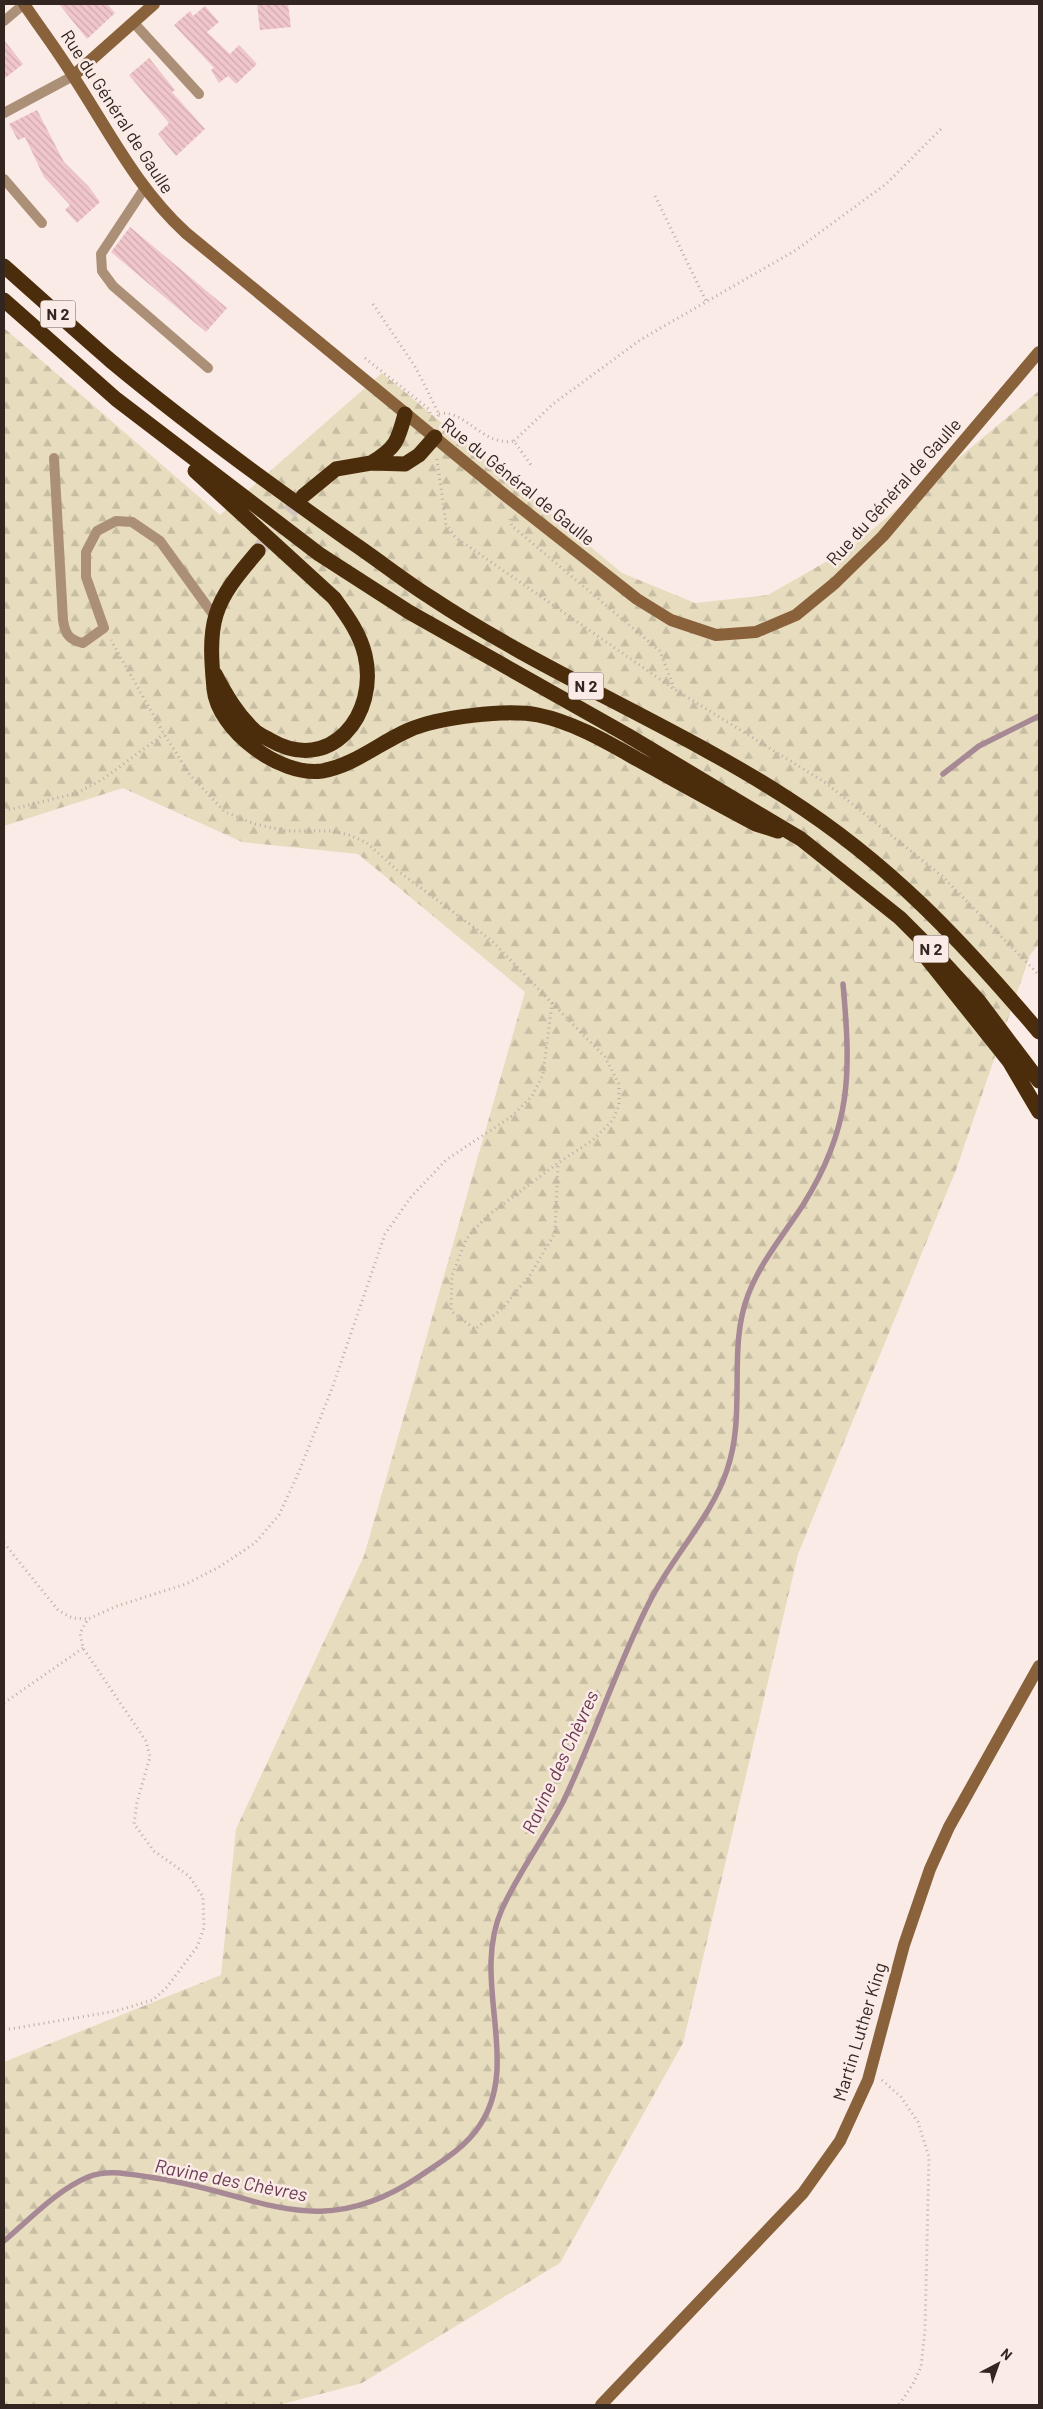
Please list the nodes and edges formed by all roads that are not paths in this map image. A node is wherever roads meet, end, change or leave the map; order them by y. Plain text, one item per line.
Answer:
1 (24, 4) edge
2 (154, 4) edge
3 (4, 21) edge
4 (133, 22) junction
5 (73, 76) junction
6 (199, 94) dead end
7 (4, 113) edge
8 (4, 179) edge
9 (144, 189) junction
10 (42, 223) dead end
11 (4, 266) edge
12 (4, 300) edge
13 (1039, 352) edge
14 (208, 368) dead end
15 (116, 399) junction
16 (406, 414) junction
17 (431, 434) junction
18 (54, 458) dead end
19 (371, 463) junction
20 (303, 496) tunnel mouth
21 (258, 551) tunnel mouth
22 (215, 617) junction
23 (211, 666) junction
24 (801, 839) junction
25 (900, 918) junction
26 (1039, 1032) edge
27 (1039, 1081) edge
28 (1039, 1112) edge
29 (1039, 1666) edge
30 (602, 2405) edge

1 - 3 lane
1 - 5 street, Rue du Général de Gaulle
2 - 4 street
4 - 5 street
4 - 6 lane
5 - 7 lane
5 - 9 street, Rue du Général de Gaulle
8 - 10 lane
9 - 14 lane
9 - 16 street, Rue du Général de Gaulle
11 - 26 highway, N 2
12 - 15 highway, N 2
13 - 17 street, Rue du Général de Gaulle
15 - 23 highway
15 - 24 highway, N 2
16 - 17 street, Rue du Général de Gaulle
16 - 19 highway
17 - 19 highway
18 - 22 lane
19 - 20 highway
21 - 22 highway
22 - 23 highway
23 - 24 highway
24 - 25 highway, N 2
25 - 27 highway, N 2
25 - 28 highway
29 - 30 street, Martin Luther King

